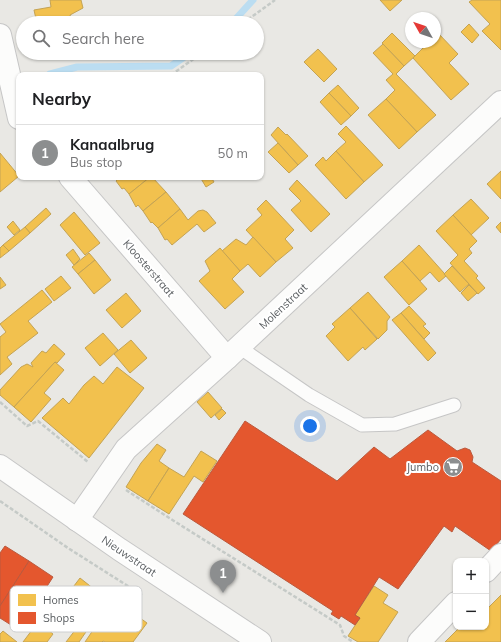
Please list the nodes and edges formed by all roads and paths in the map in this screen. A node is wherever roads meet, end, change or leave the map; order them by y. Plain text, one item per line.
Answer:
1 (275, 0) edge
2 (253, 16) edge
3 (0, 35) edge
4 (192, 60) edge
5 (175, 72) edge
6 (6, 96) edge
7 (501, 102) edge
8 (16, 113) edge
9 (73, 180) edge
10 (233, 353) junction
11 (0, 402) edge
12 (454, 405) dead end
13 (0, 466) edge
14 (107, 477) junction
15 (0, 501) edge
16 (77, 520) junction
17 (501, 555) edge
18 (489, 568) edge
19 (128, 586) edge
20 (453, 606) edge
21 (260, 642) edge
22 (353, 642) edge
23 (419, 642) edge

1 - 2 path
3 - 6 street
4 - 5 path
6 - 8 street
7 - 10 street, Molenstraat
9 - 10 street, Kloosterstraat
10 - 12 lane
10 - 14 street, Molenstraat
11 - 14 path
13 - 16 street, Nieuwstraat
14 - 16 street, Molenstraat
14 - 22 path
15 - 19 path
16 - 21 street, Nieuwstraat
17 - 18 street
20 - 23 street

